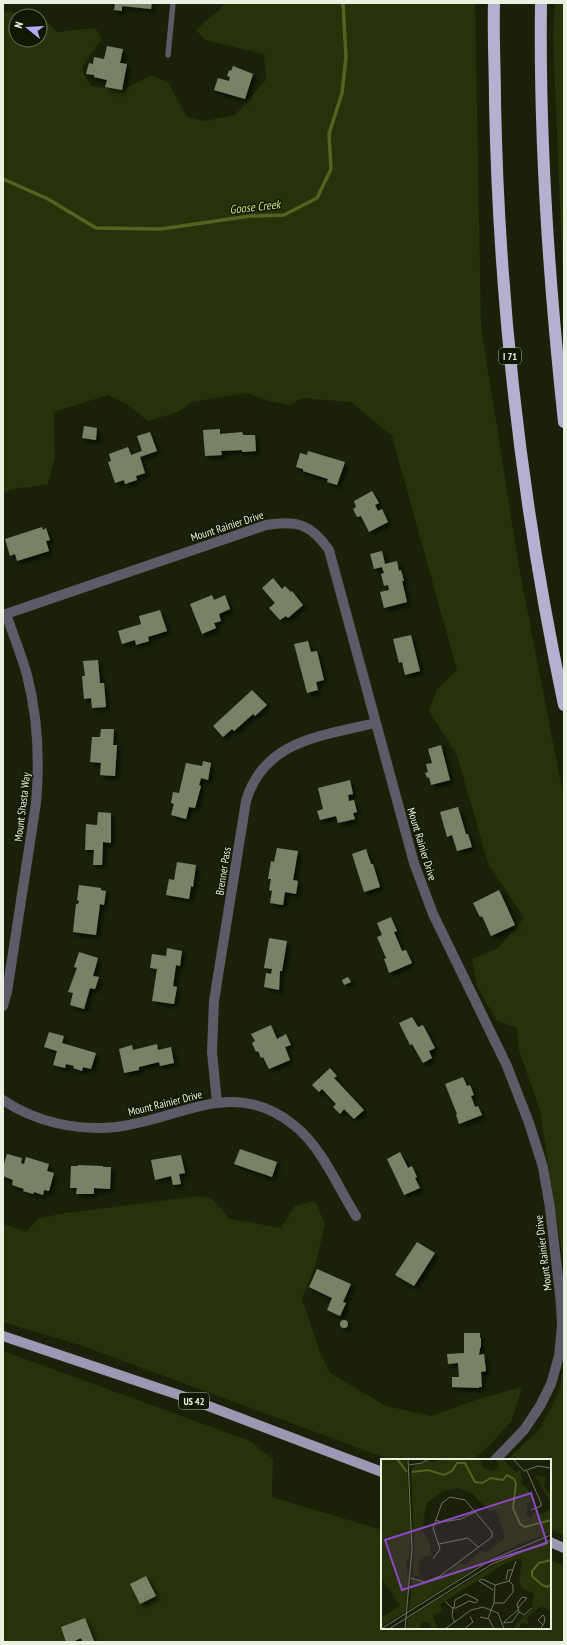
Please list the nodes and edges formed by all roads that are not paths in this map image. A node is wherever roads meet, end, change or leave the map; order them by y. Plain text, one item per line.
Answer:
1 (173, 3) edge
2 (494, 3) edge
3 (541, 3) edge
4 (168, 55) dead end
5 (564, 422) edge
6 (4, 615) edge
7 (564, 705) edge
8 (375, 723) junction
9 (3, 1006) edge
10 (3, 1100) edge
11 (217, 1103) junction
12 (356, 1216) dead end
13 (3, 1336) edge
14 (496, 1459) edge
15 (381, 1472) edge
16 (551, 1542) edge
17 (564, 1548) edge

1 - 4 lane
2 - 7 highway, I 71
3 - 5 highway
6 - 8 street, Mount Rainier Drive
6 - 9 street, Mount Shasta Way
8 - 11 street, Brenner Pass
8 - 14 street, Mount Rainier Drive
10 - 11 street, Mount Rainier Drive
11 - 12 street, Mount Rainier Drive
13 - 15 main road, US 42
16 - 17 main road

